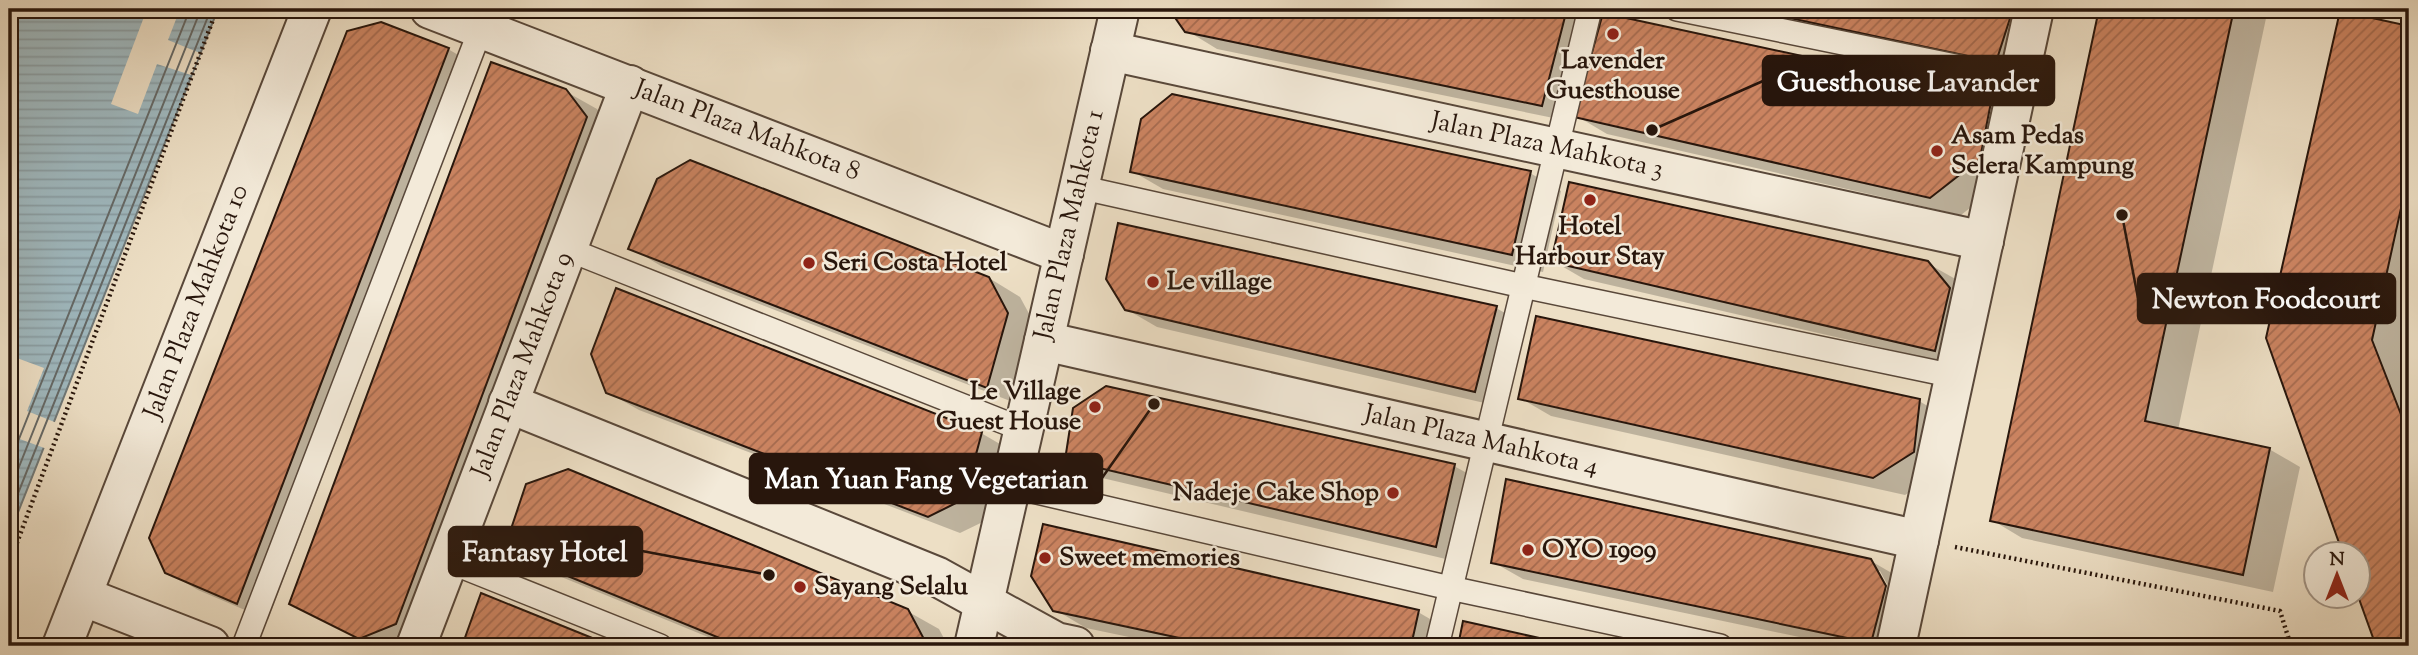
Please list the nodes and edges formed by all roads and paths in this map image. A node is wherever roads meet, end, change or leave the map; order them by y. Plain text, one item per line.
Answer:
1 (217, 9) edge
2 (312, 9) edge
3 (430, 9) edge
4 (1120, 9) edge
5 (1590, 9) edge
6 (1677, 9) edge
7 (2034, 9) edge
8 (481, 28) junction
9 (1110, 51) junction
10 (2019, 79) junction
11 (630, 85) junction
12 (1556, 148) junction
13 (1079, 187) junction
14 (1984, 241) junction
15 (567, 250) junction
16 (1064, 254) junction
17 (1523, 286) junction
18 (1044, 341) junction
19 (1954, 376) junction
20 (508, 403) junction
21 (1024, 430) junction
22 (1487, 443) junction
23 (1011, 486) junction
24 (1919, 540) junction
25 (448, 561) junction
26 (9, 564) edge
27 (1450, 588) junction
28 (82, 596) junction
29 (984, 603) junction
30 (62, 646) edge
31 (210, 646) edge
32 (244, 646) edge
33 (416, 646) edge
34 (660, 646) edge
35 (974, 646) edge
36 (1075, 646) edge
37 (1437, 646) edge
38 (1720, 646) edge
39 (1896, 646) edge
40 (2291, 646) edge

1 - 26 path
2 - 28 street, Jalan Plaza Mahkota 10
3 - 8 street, Jalan Plaza Mahkota 8
4 - 9 street, Jalan Plaza Mahkota 1
5 - 12 lane
6 - 10 lane
7 - 10 street
8 - 11 street, Jalan Plaza Mahkota 8
8 - 32 lane
9 - 12 street, Jalan Plaza Mahkota 3
9 - 13 street, Jalan Plaza Mahkota 1
10 - 14 street
11 - 15 street, Jalan Plaza Mahkota 9
11 - 16 street, Jalan Plaza Mahkota 8
12 - 14 street, Jalan Plaza Mahkota 3
12 - 17 lane
13 - 16 street, Jalan Plaza Mahkota 1
13 - 17 lane
14 - 19 street
15 - 20 street, Jalan Plaza Mahkota 9
15 - 21 lane
16 - 18 street, Jalan Plaza Mahkota 1
17 - 19 lane
17 - 22 lane
18 - 21 street, Jalan Plaza Mahkota 1
18 - 22 street, Jalan Plaza Mahkota 4
19 - 24 street
20 - 25 street, Jalan Plaza Mahkota 9
20 - 29 street
21 - 23 street, Jalan Plaza Mahkota 1
22 - 24 street, Jalan Plaza Mahkota 4
22 - 27 lane
23 - 27 lane
23 - 29 street, Jalan Plaza Mahkota 1
24 - 39 street
24 - 40 path
25 - 33 street, Jalan Plaza Mahkota 9
25 - 34 lane
27 - 37 lane
27 - 38 lane
28 - 30 street, Jalan Plaza Mahkota 10
28 - 31 street
29 - 35 street, Jalan Plaza Mahkota 1
29 - 36 street

